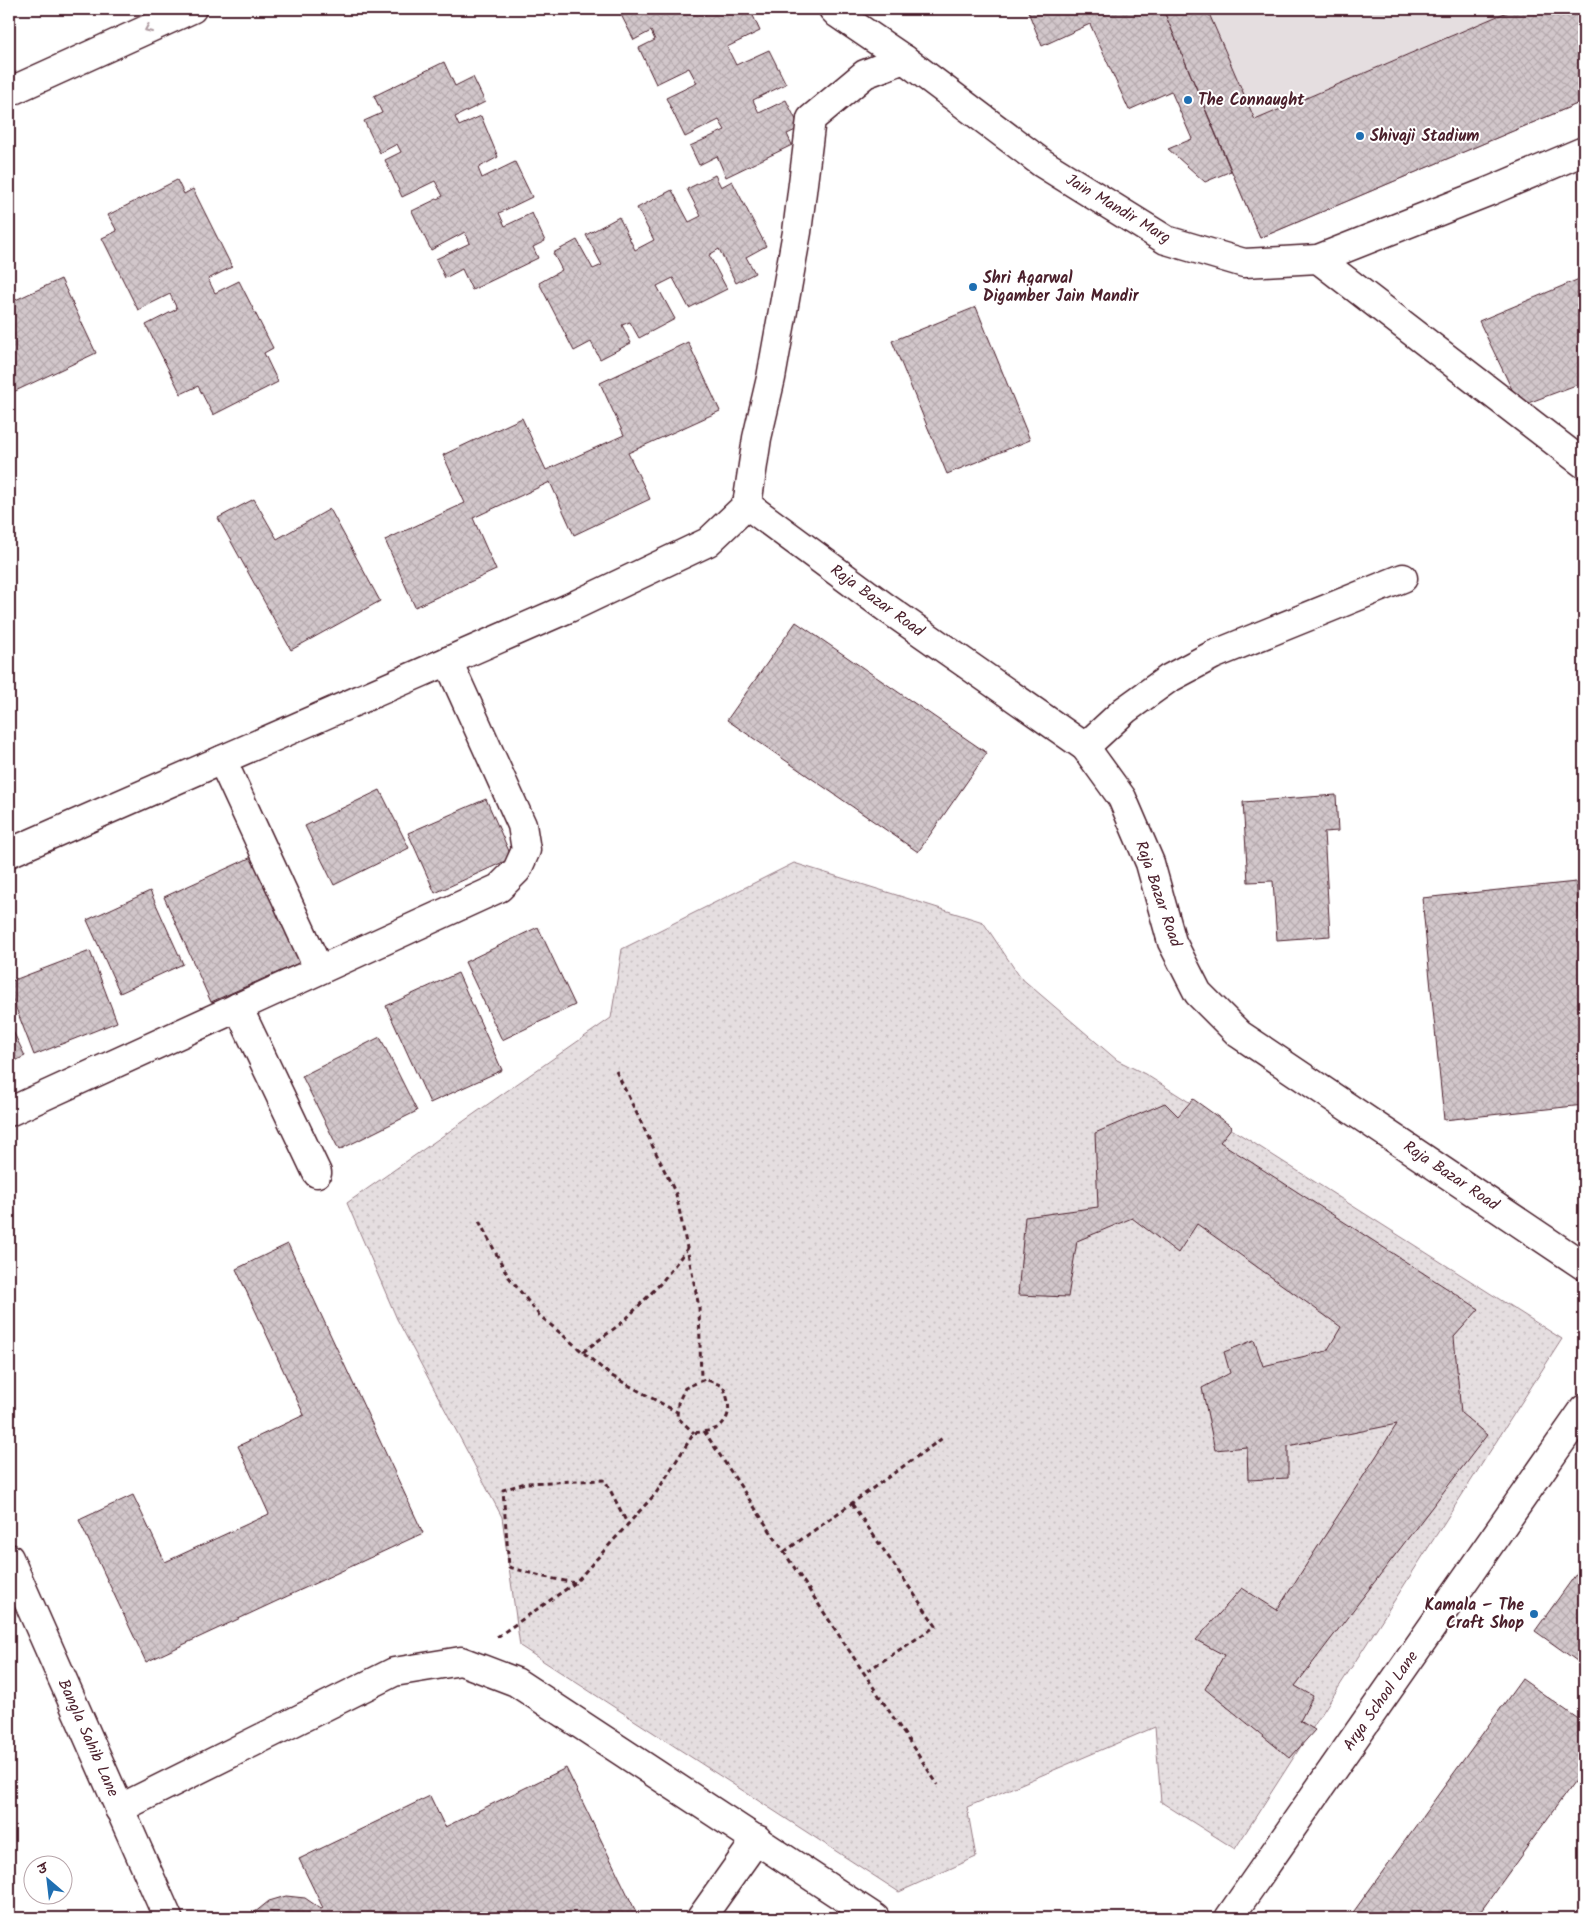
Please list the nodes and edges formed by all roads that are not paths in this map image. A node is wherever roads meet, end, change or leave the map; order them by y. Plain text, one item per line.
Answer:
1 (192, 9) edge
2 (832, 9) edge
3 (904, 59) junction
4 (9, 92) edge
5 (1584, 151) edge
6 (1318, 259) junction
7 (1584, 464) edge
8 (748, 505) junction
9 (1403, 578) dead end
10 (448, 661) junction
11 (1085, 748) junction
12 (222, 760) junction
13 (9, 853) edge
14 (319, 970) junction
15 (238, 1007) junction
16 (9, 1112) edge
17 (316, 1173) dead end
18 (1584, 1266) edge
19 (1584, 1409) edge
20 (9, 1558) edge
21 (119, 1810) junction
22 (757, 1839) junction
23 (168, 1918) edge
24 (701, 1918) edge
25 (875, 1918) edge
26 (1229, 1918) edge

1 -> 4 street
2 - 3 street, Jain Mandir Marg
3 - 6 street, Jain Mandir Marg
3 - 8 street
5 - 6 street, Jain Mandir Marg
6 - 7 street
8 - 10 street
8 - 11 street, Raja Bazar Road
9 - 11 street
10 - 12 street
10 - 14 street
11 - 18 street, Raja Bazar Road
12 - 13 street
12 - 14 street
14 - 15 street
15 - 16 street
15 - 17 street
19 - 26 street, Arya School Lane
20 - 21 street, Bangla Sahib Lane
21 - 22 street
21 - 23 street, Bangla Sahib Lane
22 - 24 street
22 - 25 street

